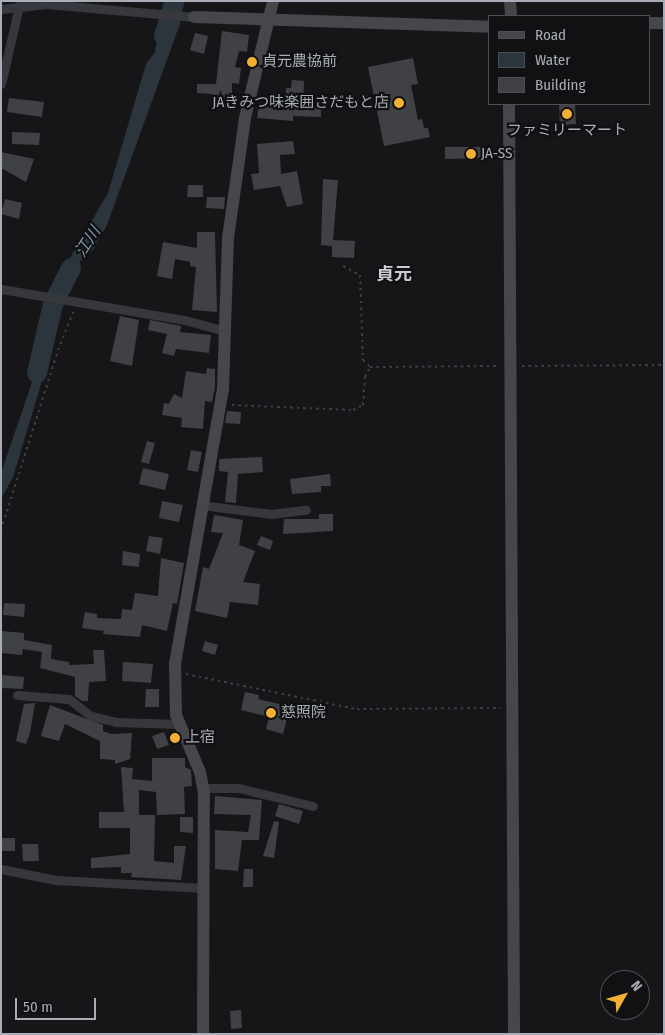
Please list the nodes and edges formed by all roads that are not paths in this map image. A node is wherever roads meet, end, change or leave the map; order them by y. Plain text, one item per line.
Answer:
1 (273, 1) edge
2 (510, 1) edge
3 (20, 4) edge
4 (1, 9) edge
5 (510, 15) edge
6 (194, 17) joint
7 (268, 23) junction
8 (650, 23) edge
9 (664, 23) edge
10 (488, 27) edge
11 (1, 84) edge
12 (509, 105) edge
13 (1, 289) edge
14 (225, 331) junction
15 (201, 505) junction
16 (306, 510) dead end
17 (17, 695) dead end
18 (179, 724) junction
19 (203, 788) junction
20 (313, 806) dead end
21 (1, 869) edge
22 (204, 888) junction
23 (203, 1034) edge
24 (514, 1034) edge

1 - 7 street
2 - 5 street
3 - 4 street
3 - 6 street
3 - 11 street
6 - 7 street
7 - 10 street
7 - 14 street
8 - 9 street
12 - 24 street
13 - 14 street
14 - 15 street
15 - 16 street
15 - 18 street
17 - 18 street
18 - 19 street
19 - 20 street
19 - 22 street
21 - 22 street
22 - 23 street

